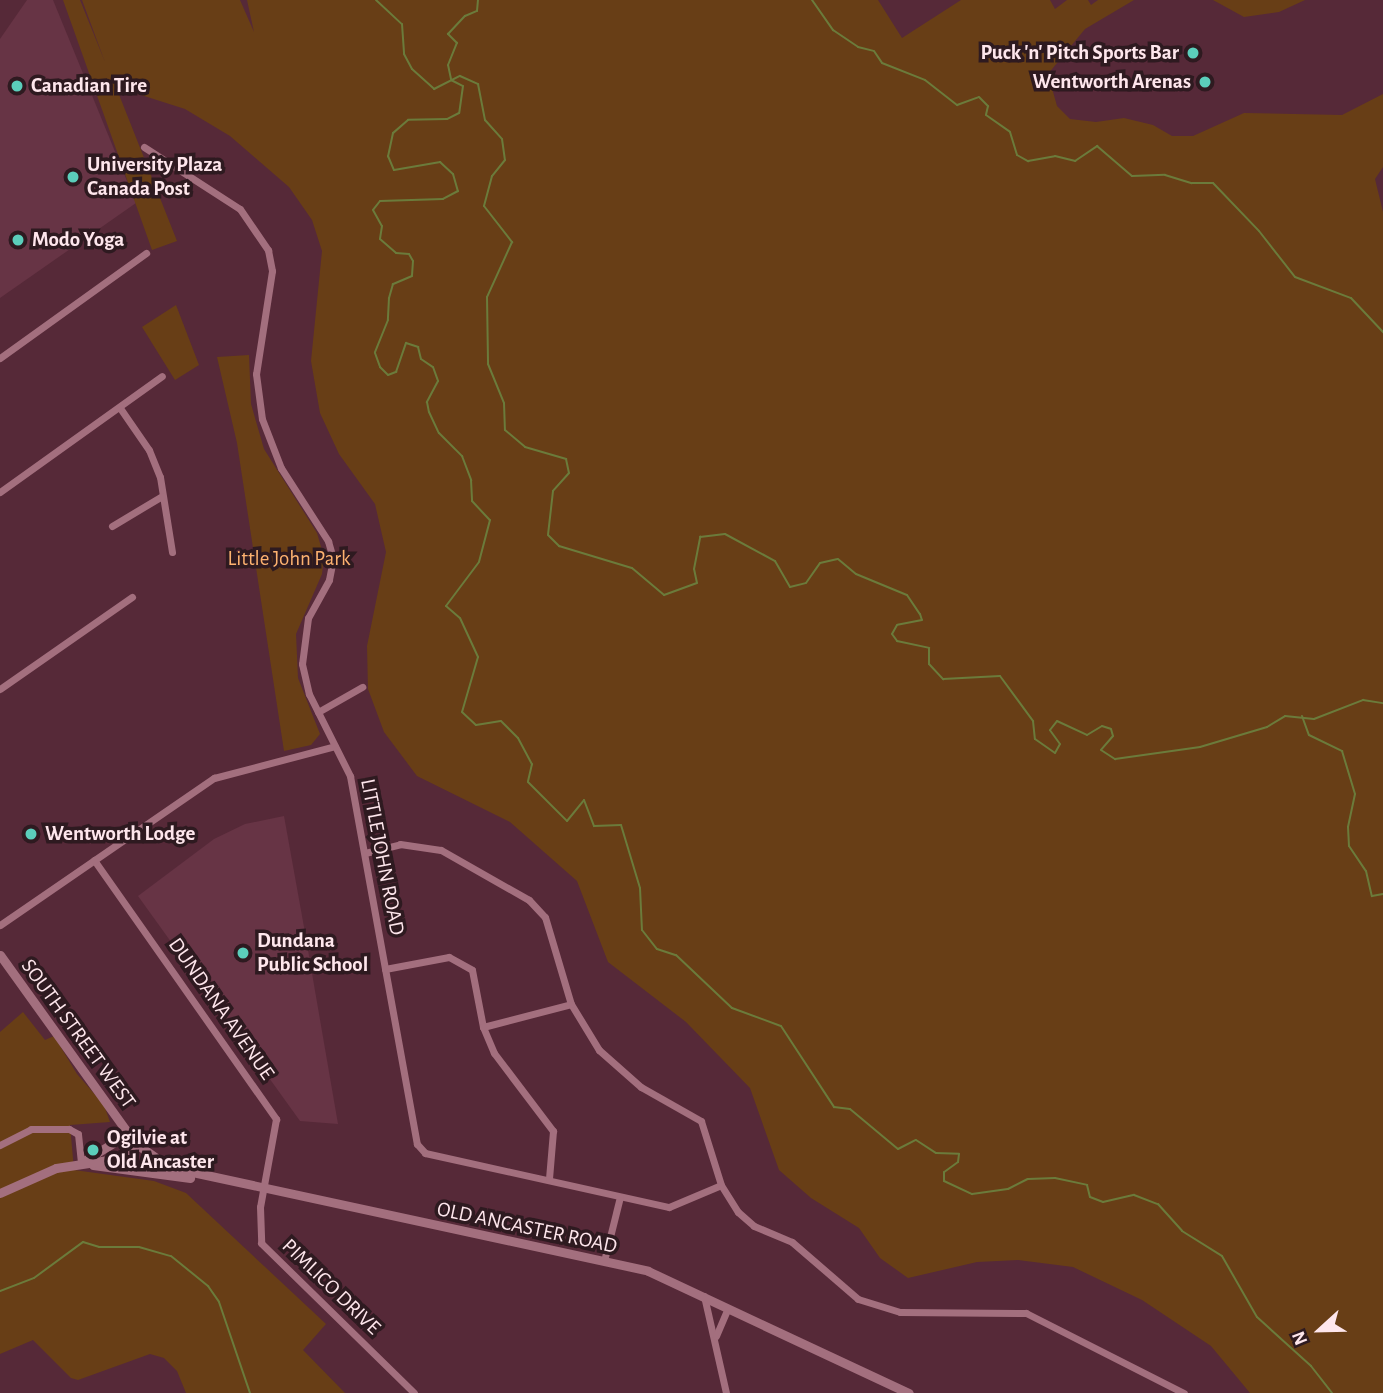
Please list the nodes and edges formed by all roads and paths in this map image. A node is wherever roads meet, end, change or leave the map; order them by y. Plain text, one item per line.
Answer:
1 (144, 147) dead end
2 (159, 160) junction
3 (153, 170) dead end
4 (146, 253) dead end
5 (0, 358) edge
6 (162, 376) dead end
7 (120, 408) junction
8 (0, 492) edge
9 (162, 496) junction
10 (112, 526) dead end
11 (172, 552) dead end
12 (132, 597) dead end
13 (362, 687) dead end
14 (0, 689) edge
15 (318, 712) junction
16 (335, 746) junction
17 (365, 853) junction
18 (94, 860) junction
19 (0, 925) edge
20 (0, 955) edge
21 (385, 969) junction
22 (571, 1004) junction
23 (484, 1027) junction
24 (132, 1138) junction
25 (0, 1145) edge
26 (81, 1163) junction
27 (208, 1179) junction
28 (550, 1179) junction
29 (721, 1185) junction
30 (264, 1191) junction
31 (0, 1193) edge
32 (620, 1197) junction
33 (604, 1261) junction
34 (704, 1295) junction
35 (729, 1308) junction
36 (716, 1335) junction
37 (414, 1393) edge
38 (726, 1393) edge
39 (909, 1393) edge
40 (1184, 1393) edge

1 - 2 street, LITTLE JOHN ROAD
2 - 3 street
2 - 15 street, LITTLE JOHN ROAD
4 - 5 street
6 - 7 street
7 - 8 street
7 - 9 street
9 - 10 street
9 - 11 street
12 - 14 street
13 - 15 street
15 - 16 street, LITTLE JOHN ROAD
16 - 17 street, LITTLE JOHN ROAD
16 - 18 street
17 - 21 street, LITTLE JOHN ROAD
17 - 22 street
18 - 19 street
18 - 30 street, DUNDANA AVENUE
20 - 24 street, SOUTH STREET WEST
21 - 23 street
21 - 28 street, LITTLE JOHN ROAD
22 - 23 street
22 - 29 street
23 - 28 street
24 - 26 street
24 - 26 street
24 - 27 street, OLD ANCASTER ROAD
25 - 26 street
26 - 27 street
26 - 31 street
27 - 30 street, OLD ANCASTER ROAD
28 - 32 street, LITTLE JOHN ROAD
29 - 32 street, LITTLE JOHN ROAD
29 - 40 street
30 - 33 street, OLD ANCASTER ROAD
30 - 37 street, PIMLICO DRIVE
32 - 33 street
33 - 34 street, OLD ANCASTER ROAD
34 - 35 street, OLD ANCASTER ROAD
34 - 36 street
35 - 36 street
35 - 39 street, OLD ANCASTER ROAD
36 - 38 street

